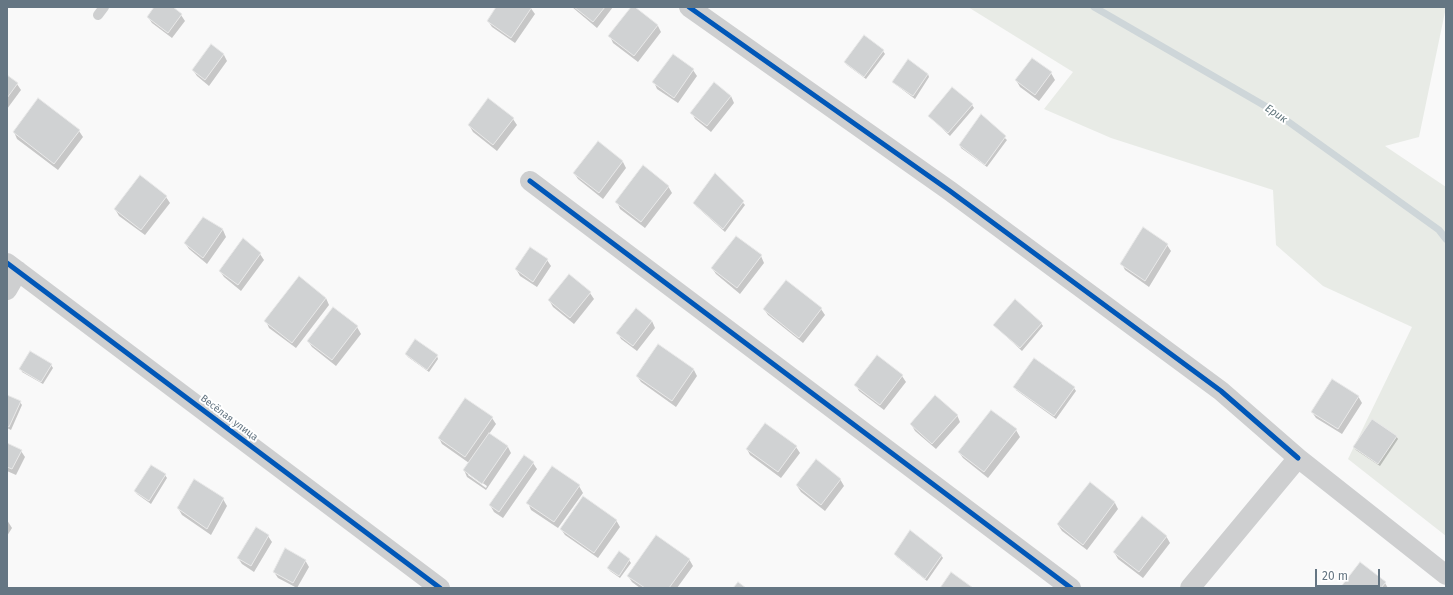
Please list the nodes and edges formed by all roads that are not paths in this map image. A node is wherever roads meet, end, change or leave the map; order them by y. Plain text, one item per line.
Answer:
1 (689, 7) edge
2 (530, 181) dead end
3 (12, 267) edge
4 (7, 290) edge
5 (1298, 458) junction
6 (1446, 575) edge
7 (440, 588) edge
8 (1071, 588) edge
9 (1190, 588) edge

1 - 5 street
2 - 8 street
3 - 4 street
3 - 7 street, Весёлая улица
5 - 6 street
5 - 9 street

